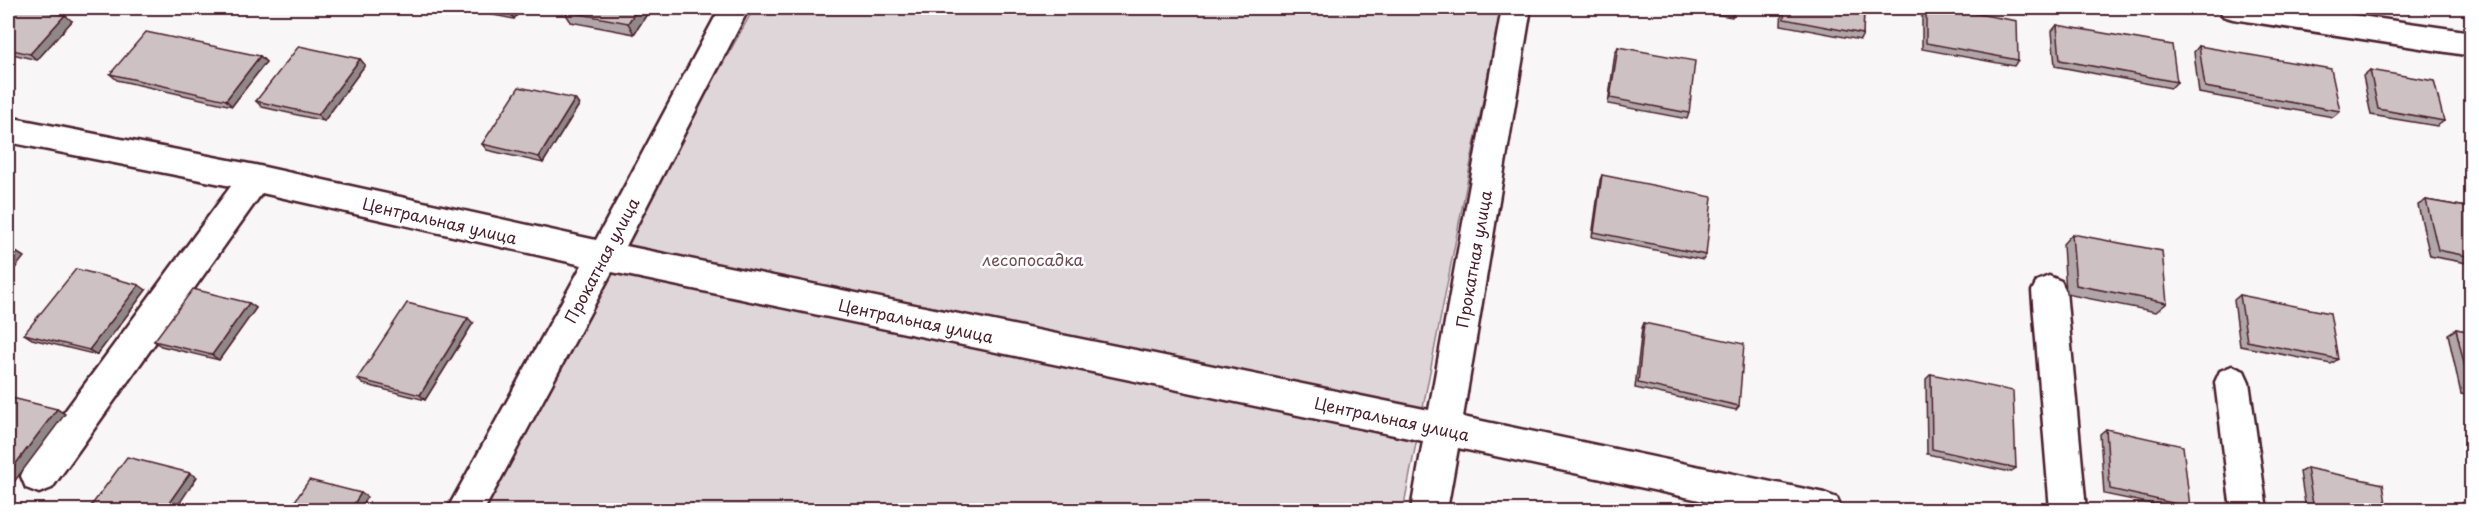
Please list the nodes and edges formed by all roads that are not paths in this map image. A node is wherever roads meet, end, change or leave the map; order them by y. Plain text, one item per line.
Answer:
1 (734, 8) edge
2 (1516, 8) edge
3 (2234, 8) edge
4 (2472, 44) edge
5 (8, 129) edge
6 (255, 178) junction
7 (604, 256) junction
8 (2049, 291) dead end
9 (2232, 382) dead end
10 (1443, 429) junction
11 (39, 476) dead end
12 (465, 510) edge
13 (1429, 510) edge
14 (1824, 510) edge
15 (2068, 510) edge
16 (2249, 510) edge

1 - 7 street, Прокатная улица
2 - 10 street, Прокатная улица
3 - 4 street
5 - 6 street, Центральная улица
6 - 7 street, Центральная улица
6 - 11 street
7 - 10 street, Центральная улица
7 - 12 street, Прокатная улица
8 - 15 street
9 - 16 street
10 - 13 street, Прокатная улица
10 - 14 street, Центральная улица

